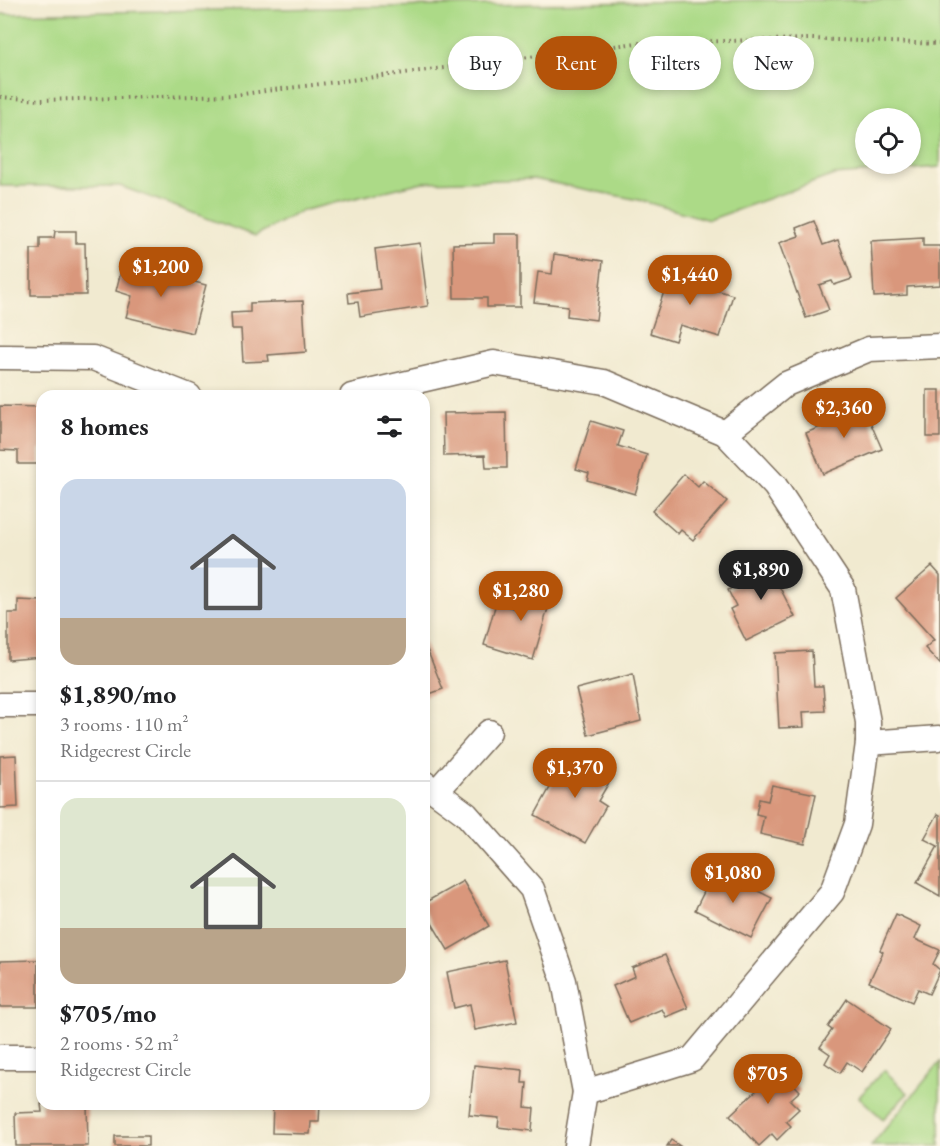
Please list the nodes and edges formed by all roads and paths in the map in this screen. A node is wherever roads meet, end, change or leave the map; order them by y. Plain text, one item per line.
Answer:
1 (940, 44) edge
2 (0, 97) edge
3 (940, 346) edge
4 (0, 357) edge
5 (174, 390) edge
6 (378, 390) edge
7 (724, 433) junction
8 (0, 705) edge
9 (36, 705) edge
10 (489, 732) dead end
11 (939, 738) edge
12 (868, 742) junction
13 (431, 787) edge
14 (0, 1057) edge
15 (36, 1057) edge
16 (585, 1092) junction
17 (576, 1146) edge

1 - 2 path
3 - 7 street
4 - 5 street
6 - 7 street
7 - 12 street
8 - 9 street
10 - 13 street
11 - 12 street
12 - 16 street
13 - 16 street
14 - 15 street
16 - 17 street

